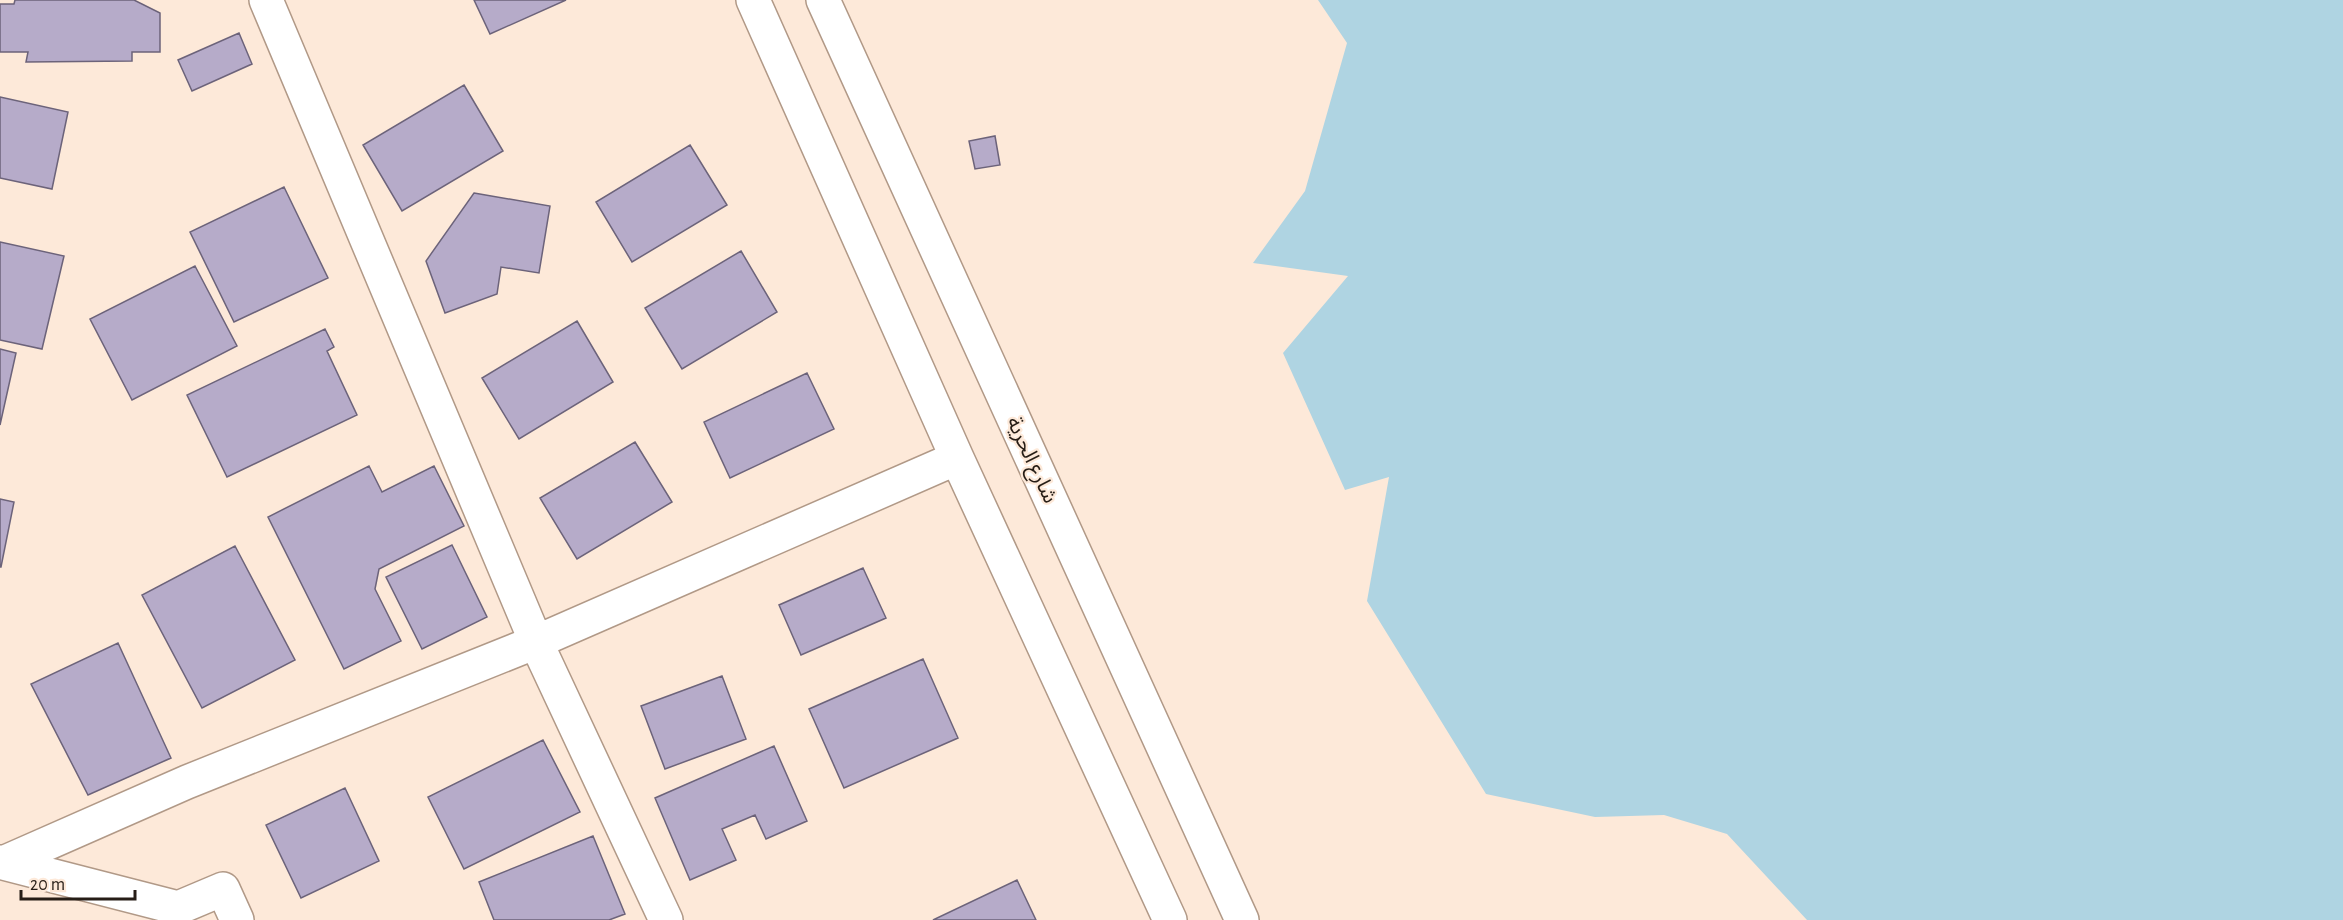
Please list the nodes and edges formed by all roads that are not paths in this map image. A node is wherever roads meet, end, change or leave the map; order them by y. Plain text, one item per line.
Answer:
1 (266, 0) edge
2 (753, 0) edge
3 (823, 0) edge
4 (957, 458) junction
5 (536, 642) junction
6 (2, 863) edge
7 (177, 914) edge
8 (237, 920) edge
9 (666, 920) edge
10 (1170, 920) edge
11 (1242, 920) edge

1 - 5 street
2 - 4 street
3 - 11 street, شارع الحرية
4 - 5 street
4 - 10 street
5 - 6 street
5 - 9 street
6 - 7 street
7 - 8 street

